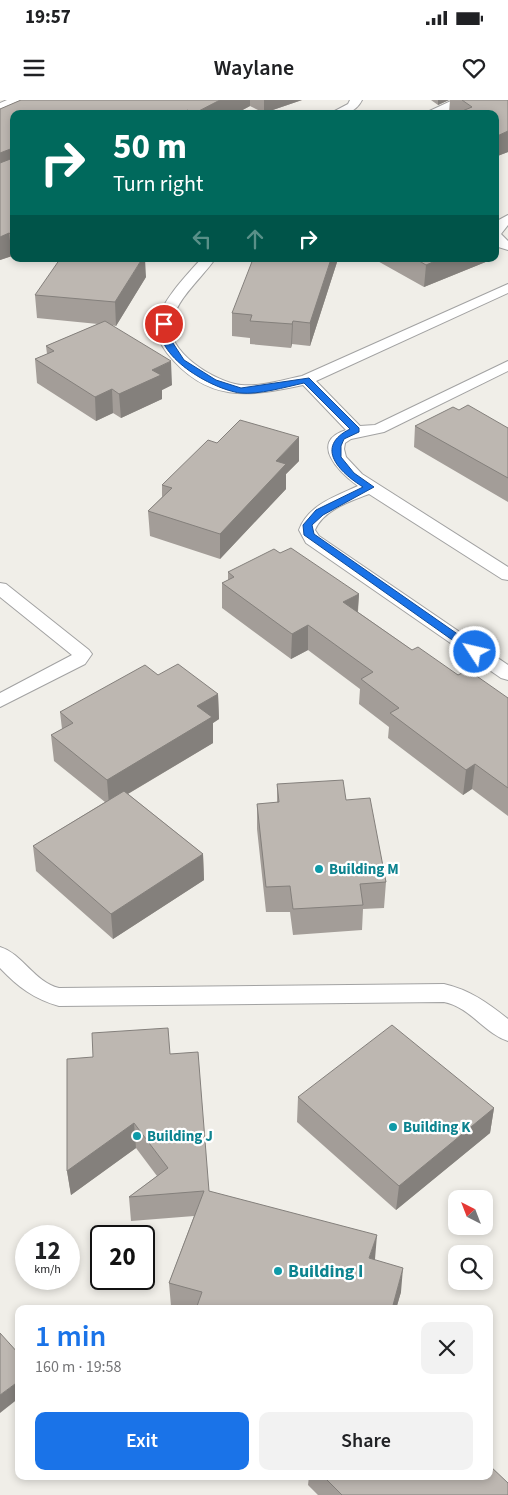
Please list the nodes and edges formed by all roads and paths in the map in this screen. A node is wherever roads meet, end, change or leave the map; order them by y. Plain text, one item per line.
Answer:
1 (17, 100) edge
2 (459, 102) dead end
3 (355, 103) edge
4 (0, 107) edge
5 (342, 110) edge
6 (439, 110) edge
7 (205, 262) edge
8 (508, 288) edge
9 (508, 366) edge
10 (306, 380) junction
11 (355, 430) junction
12 (370, 487) junction
13 (508, 575) edge
14 (0, 588) edge
15 (508, 674) edge
16 (0, 700) edge
17 (0, 954) edge
18 (508, 1032) edge

1 - 4 lane
2 - 6 lane
3 - 5 lane
7 - 10 lane
8 - 10 lane
9 - 11 lane
10 - 11 lane
11 - 12 lane
12 - 13 lane
12 - 15 lane
14 - 16 lane
17 - 18 lane

